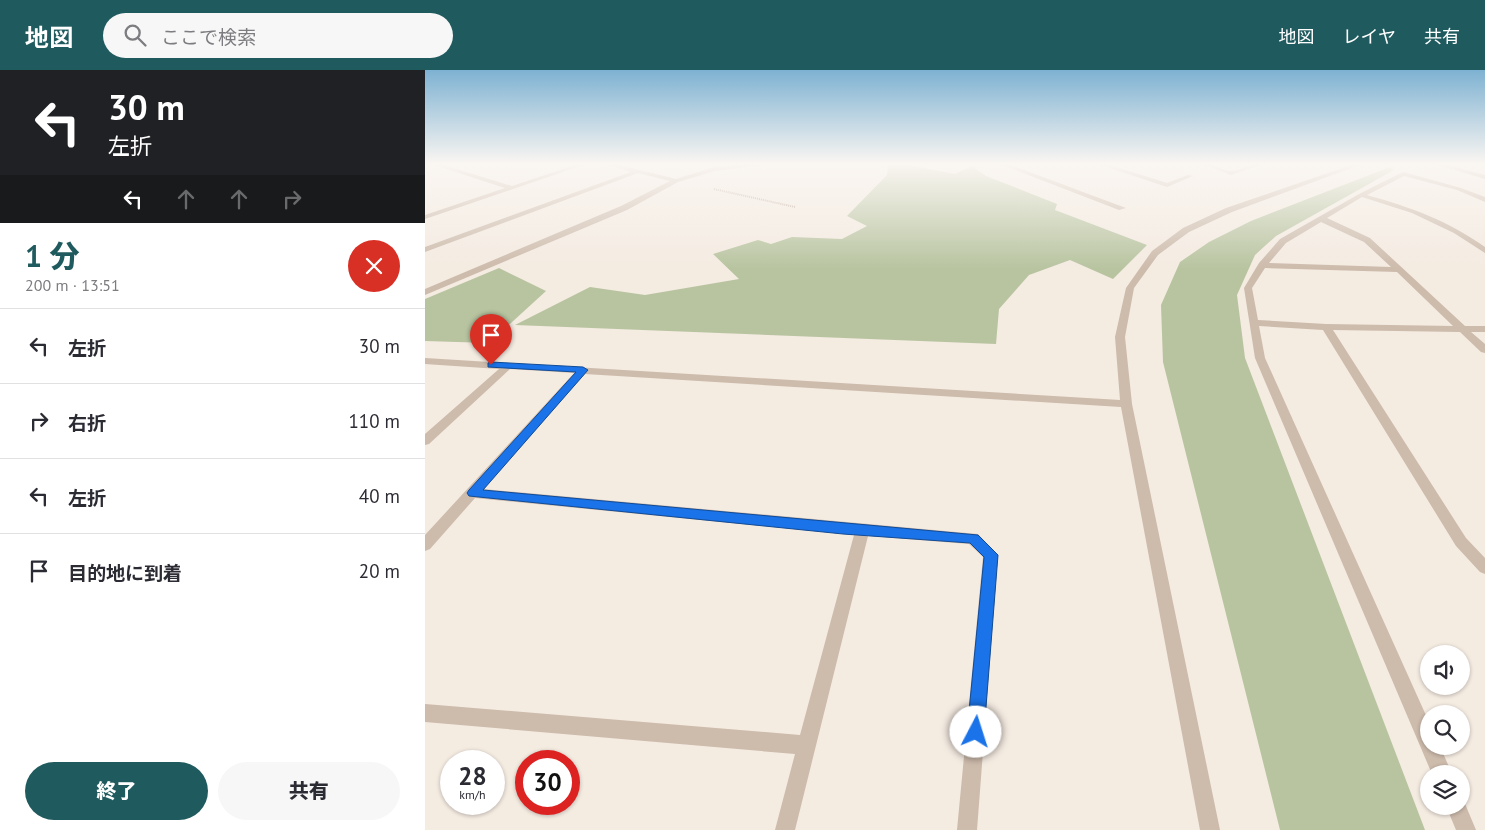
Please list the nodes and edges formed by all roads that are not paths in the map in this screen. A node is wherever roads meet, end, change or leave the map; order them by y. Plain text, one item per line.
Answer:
1 (481, 198) edge
2 (565, 198) edge
3 (642, 198) edge
4 (1096, 198) edge
5 (1262, 198) edge
6 (1354, 198) edge
7 (1375, 198) edge
8 (1122, 208) dead end
9 (425, 217) edge
10 (1322, 219) junction
11 (425, 250) edge
12 (1485, 251) edge
13 (1262, 265) junction
14 (1399, 270) junction
15 (425, 292) edge
16 (1253, 323) junction
17 (1327, 327) junction
18 (1462, 328) junction
19 (1485, 329) edge
20 (1485, 350) edge
21 (425, 361) edge
22 (508, 366) junction
23 (583, 370) junction
24 (1126, 404) junction
25 (425, 441) edge
26 (473, 493) junction
27 (862, 530) junction
28 (425, 545) edge
29 (1485, 568) edge
30 (425, 713) edge
31 (1420, 724) edge
32 (807, 745) junction
33 (1460, 815) edge
34 (785, 830) edge
35 (967, 830) edge
36 (1210, 830) edge
37 (1466, 830) edge

1 - 9 street
2 - 11 street
3 - 15 street
4 - 8 street
5 - 24 street
6 - 10 street
7 - 12 street
10 - 13 street
10 - 14 street
13 - 14 street
13 - 16 street
14 - 18 street
16 - 17 street
16 - 31 street
17 - 18 street
17 - 29 street
18 - 19 street
18 - 20 street
21 - 22 street
22 - 23 street
22 - 25 street
23 - 24 street
23 - 26 street
24 - 36 street
26 - 27 street
26 - 28 street
27 - 32 street
27 - 35 street
30 - 32 street
32 - 34 street
33 - 37 street

